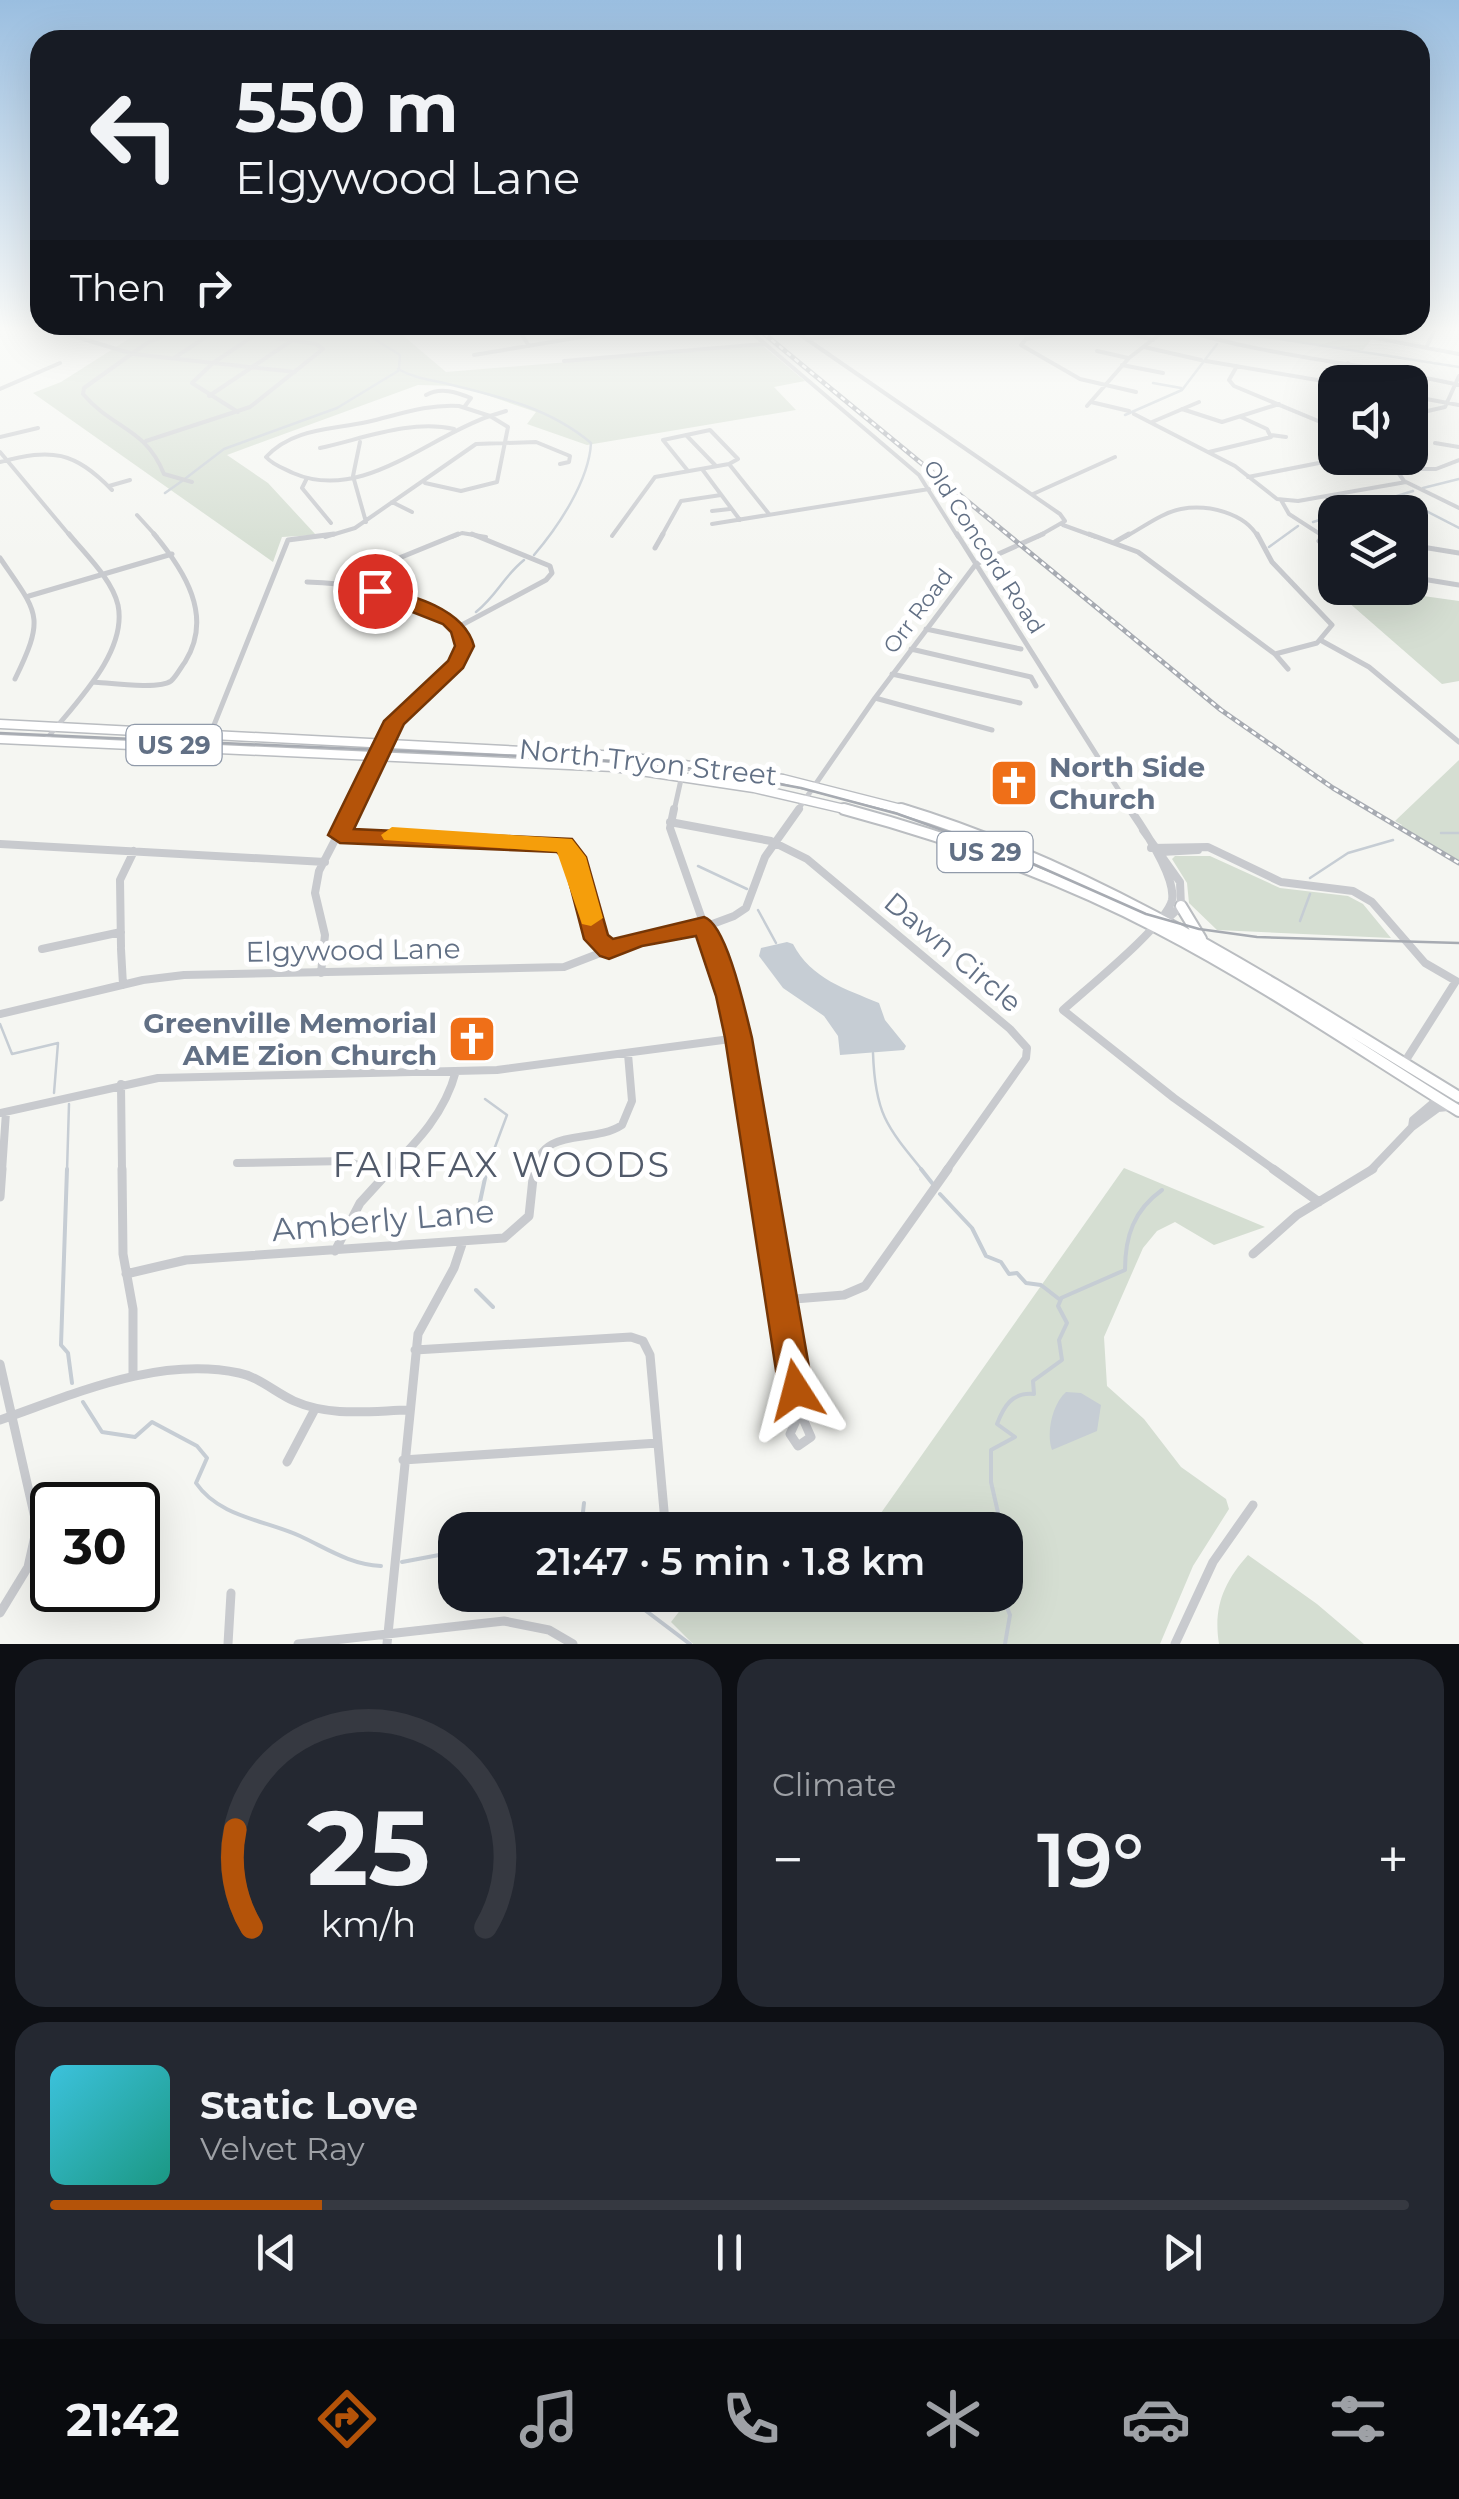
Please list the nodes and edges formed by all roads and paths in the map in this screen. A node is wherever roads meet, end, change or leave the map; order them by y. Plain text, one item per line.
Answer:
1 (1447, 403) edge
2 (91, 404) edge
3 (223, 404) edge
4 (250, 404) edge
5 (467, 404) edge
6 (836, 404) edge
7 (901, 404) edge
8 (1089, 404) edge
9 (1195, 404) edge
10 (1279, 404) joint
11 (464, 406) junction
12 (1182, 409) junction
13 (506, 411) dead end
14 (238, 412) junction
15 (1428, 412) edge
16 (490, 417) junction
17 (1240, 418) junction
18 (1318, 421) edge
19 (1151, 423) junction
20 (340, 426) junction
21 (38, 428) dead end
22 (454, 429) junction
23 (686, 434) junction
24 (1271, 435) junction
25 (0, 437) edge
26 (1286, 437) dead end
27 (508, 440) junction
28 (146, 441) junction
29 (352, 442) junction
30 (360, 442) junction
31 (1435, 443) dead end
32 (1459, 447) edge
33 (320, 448) dead end
34 (0, 452) edge
35 (1208, 452) junction
36 (1115, 458) dead end
37 (1459, 460) edge
38 (3, 461) edge
39 (1318, 463) edge
40 (560, 464) dead end
41 (730, 464) junction
42 (716, 466) junction
43 (702, 469) junction
44 (1428, 470) edge
45 (688, 471) junction
46 (1400, 475) edge
47 (1247, 477) junction
48 (306, 478) junction
49 (354, 478) junction
50 (130, 480) dead end
51 (192, 482) dead end
52 (1406, 482) junction
53 (424, 483) junction
54 (929, 490) junction
55 (721, 494) junction
56 (1032, 494) junction
57 (1282, 500) junction
58 (390, 502) junction
59 (1458, 507) edge
60 (732, 509) junction
61 (412, 512) dead end
62 (712, 512) dead end
63 (137, 514) dead end
64 (770, 515) junction
65 (740, 520) junction
66 (366, 522) junction
67 (331, 523) dead end
68 (712, 524) dead end
69 (1063, 525) junction
70 (612, 536) dead end
71 (1318, 537) edge
72 (1115, 542) junction
73 (655, 548) dead end
74 (1428, 548) edge
75 (1459, 553) edge
76 (172, 554) junction
77 (0, 558) edge
78 (976, 564) junction
79 (102, 575) junction
80 (1428, 580) edge
81 (307, 582) dead end
82 (351, 584) junction
83 (1459, 585) edge
84 (29, 596) junction
85 (458, 626) junction
86 (926, 629) junction
87 (1322, 640) junction
88 (911, 649) junction
89 (1021, 649) dead end
90 (1275, 654) junction
91 (1288, 668) dead end
92 (892, 674) junction
93 (15, 679) dead end
94 (92, 682) junction
95 (1036, 686) dead end
96 (875, 698) junction
97 (1020, 703) dead end
98 (0, 724) edge
99 (56, 727) junction
100 (992, 730) dead end
101 (210, 735) junction
102 (0, 740) edge
103 (44, 741) junction
104 (385, 742) junction
105 (1459, 742) edge
106 (378, 756) junction
107 (682, 774) junction
108 (816, 784) junction
109 (807, 797) junction
110 (670, 822) junction
111 (340, 835) junction
112 (775, 843) junction
113 (0, 844) edge
114 (1156, 850) junction
115 (134, 851) junction
116 (324, 862) junction
117 (1181, 906) junction
118 (1161, 921) junction
119 (704, 926) junction
120 (121, 932) junction
121 (1205, 945) junction
122 (42, 949) dead end
123 (609, 950) junction
124 (321, 973) junction
125 (123, 985) junction
126 (0, 1014) edge
127 (738, 1038) junction
128 (628, 1054) junction
129 (1403, 1064) junction
130 (456, 1071) junction
131 (122, 1084) junction
132 (1439, 1098) junction
133 (1457, 1105) edge
134 (3, 1112) edge
135 (1412, 1128) junction
136 (237, 1163) dead end
137 (385, 1174) junction
138 (0, 1197) edge
139 (1319, 1202) junction
140 (462, 1244) junction
141 (335, 1251) junction
142 (1254, 1254) dead end
143 (126, 1274) junction
144 (782, 1300) junction
145 (416, 1350) junction
146 (0, 1364) edge
147 (134, 1376) junction
148 (315, 1408) junction
149 (408, 1410) junction
150 (800, 1412) dead end
151 (12, 1416) junction
152 (0, 1420) edge
153 (658, 1443) junction
154 (402, 1460) junction
155 (288, 1462) dead end
156 (1253, 1505) dead end
157 (664, 1512) edge
158 (231, 1593) dead end
159 (0, 1613) edge
160 (387, 1639) edge
161 (228, 1644) edge
162 (298, 1644) edge
163 (573, 1644) edge
164 (1174, 1644) edge

1 - 15 street
2 - 28 street
3 - 14 street
4 - 14 street
5 - 11 street
6 - 54 street, Old Concord Road
7 - 56 street
8 - 19 street
9 - 12 street
10 - 17 street
10 - 18 street
11 - 16 street
11 - 20 street
12 - 17 street
12 - 19 street
13 - 16 street
14 - 28 street
16 - 22 street
16 - 27 street
17 - 24 street
19 - 35 street
20 - 29 street
20 - 48 street
21 - 25 street
22 - 30 street
22 - 49 street
23 - 41 street
23 - 42 street
23 - 45 street
24 - 26 street
24 - 35 street
27 - 40 street
27 - 53 street
27 - 53 street
28 - 51 street
29 - 30 street
29 - 33 street
30 - 49 street
31 - 32 street
34 - 38 street
35 - 47 street
36 - 56 street
37 - 44 street
38 - 50 street
38 - 79 street
39 - 47 street
41 - 42 street
41 - 64 street
42 - 43 street
43 - 45 street
43 - 55 street
45 - 70 street
46 - 52 street
47 - 57 street
48 - 49 street
48 - 67 street
49 - 66 street
52 - 57 street
52 - 59 street
53 - 58 street
54 - 64 street
54 - 78 street, Old Concord Road
55 - 60 street
55 - 73 street
56 - 69 street
57 - 71 street
58 - 61 street
58 - 66 street
60 - 62 street
60 - 65 street
63 - 76 street
64 - 65 street
65 - 68 street
66 - 101 street
69 - 72 street
69 - 78 street, Orr Road
72 - 87 street
72 - 90 street
74 - 75 street
76 - 79 street
76 - 94 street
77 - 84 street
78 - 86 street, Orr Road
78 - 114 street, Old Concord Road
79 - 84 street
79 - 94 street
80 - 83 street
81 - 82 street
82 - 85 street
82 - 85 street
84 - 93 street
85 - 104 street
86 - 88 street, Orr Road
86 - 89 street
87 - 90 street
87 - 105 street
88 - 92 street, Orr Road
88 - 95 street
90 - 91 street
92 - 96 street, Orr Road
92 - 97 street
94 - 99 street
96 - 100 street
96 - 108 street, Orr Road
98 - 99 main road, North Tryon Street / US 29
99 - 101 main road, North Tryon Street / US 29
99 - 103 street
101 - 104 main road, North Tryon Street / US 29
102 - 103 main road, North Tryon Street / US 29
103 - 106 main road, North Tryon Street / US 29
104 - 106 street
104 - 108 main road, North Tryon Street / US 29
106 - 107 main road, North Tryon Street / US 29
106 - 111 street
107 - 109 main road, North Tryon Street / US 29
107 - 110 street
108 - 109 street, Orr Road
108 - 118 main road, North Tryon Street / US 29
109 - 112 street, Orr Road
109 - 118 main road, North Tryon Street / US 29
110 - 112 street, Dawn Circle
110 - 119 street
111 - 116 street
111 - 123 street
112 - 119 street, Orr Road
112 - 144 street, Dawn Circle
113 - 115 street
114 - 117 street, Old Concord Road
114 - 118 street, Old Concord Road
114 - 129 street
115 - 116 street
115 - 120 street
116 - 124 street
117 - 118 street
117 - 121 main road
118 - 121 main road, North Tryon Street / US 29
118 - 132 main road, North Tryon Street / US 29
118 - 139 street
119 - 123 street, Elgywood Lane
119 - 127 street
120 - 122 street
120 - 125 street
121 - 129 main road, North Tryon Street / US 29
123 - 124 street, Elgywood Lane
124 - 125 street, Elgywood Lane
125 - 126 street, Elgywood Lane
127 - 128 street
127 - 144 street
128 - 130 street
128 - 140 street, Amberly Lane
129 - 133 main road, North Tryon Street / US 29
130 - 131 street
130 - 137 street
131 - 134 street
131 - 143 street
132 - 133 main road, North Tryon Street
132 - 135 street
133 - 135 street
134 - 138 street
135 - 139 street
136 - 137 street
137 - 141 street
139 - 142 street
140 - 141 street, Amberly Lane
140 - 145 street
141 - 143 street, Amberly Lane
143 - 147 street
144 - 150 street
145 - 149 street
145 - 153 street
146 - 151 street
147 - 148 street
147 - 151 street
148 - 149 street
148 - 155 street
149 - 154 street
151 - 152 street
151 - 159 street
153 - 154 street
153 - 157 street
154 - 160 street
156 - 164 street
158 - 161 street
160 - 162 street
160 - 163 street

